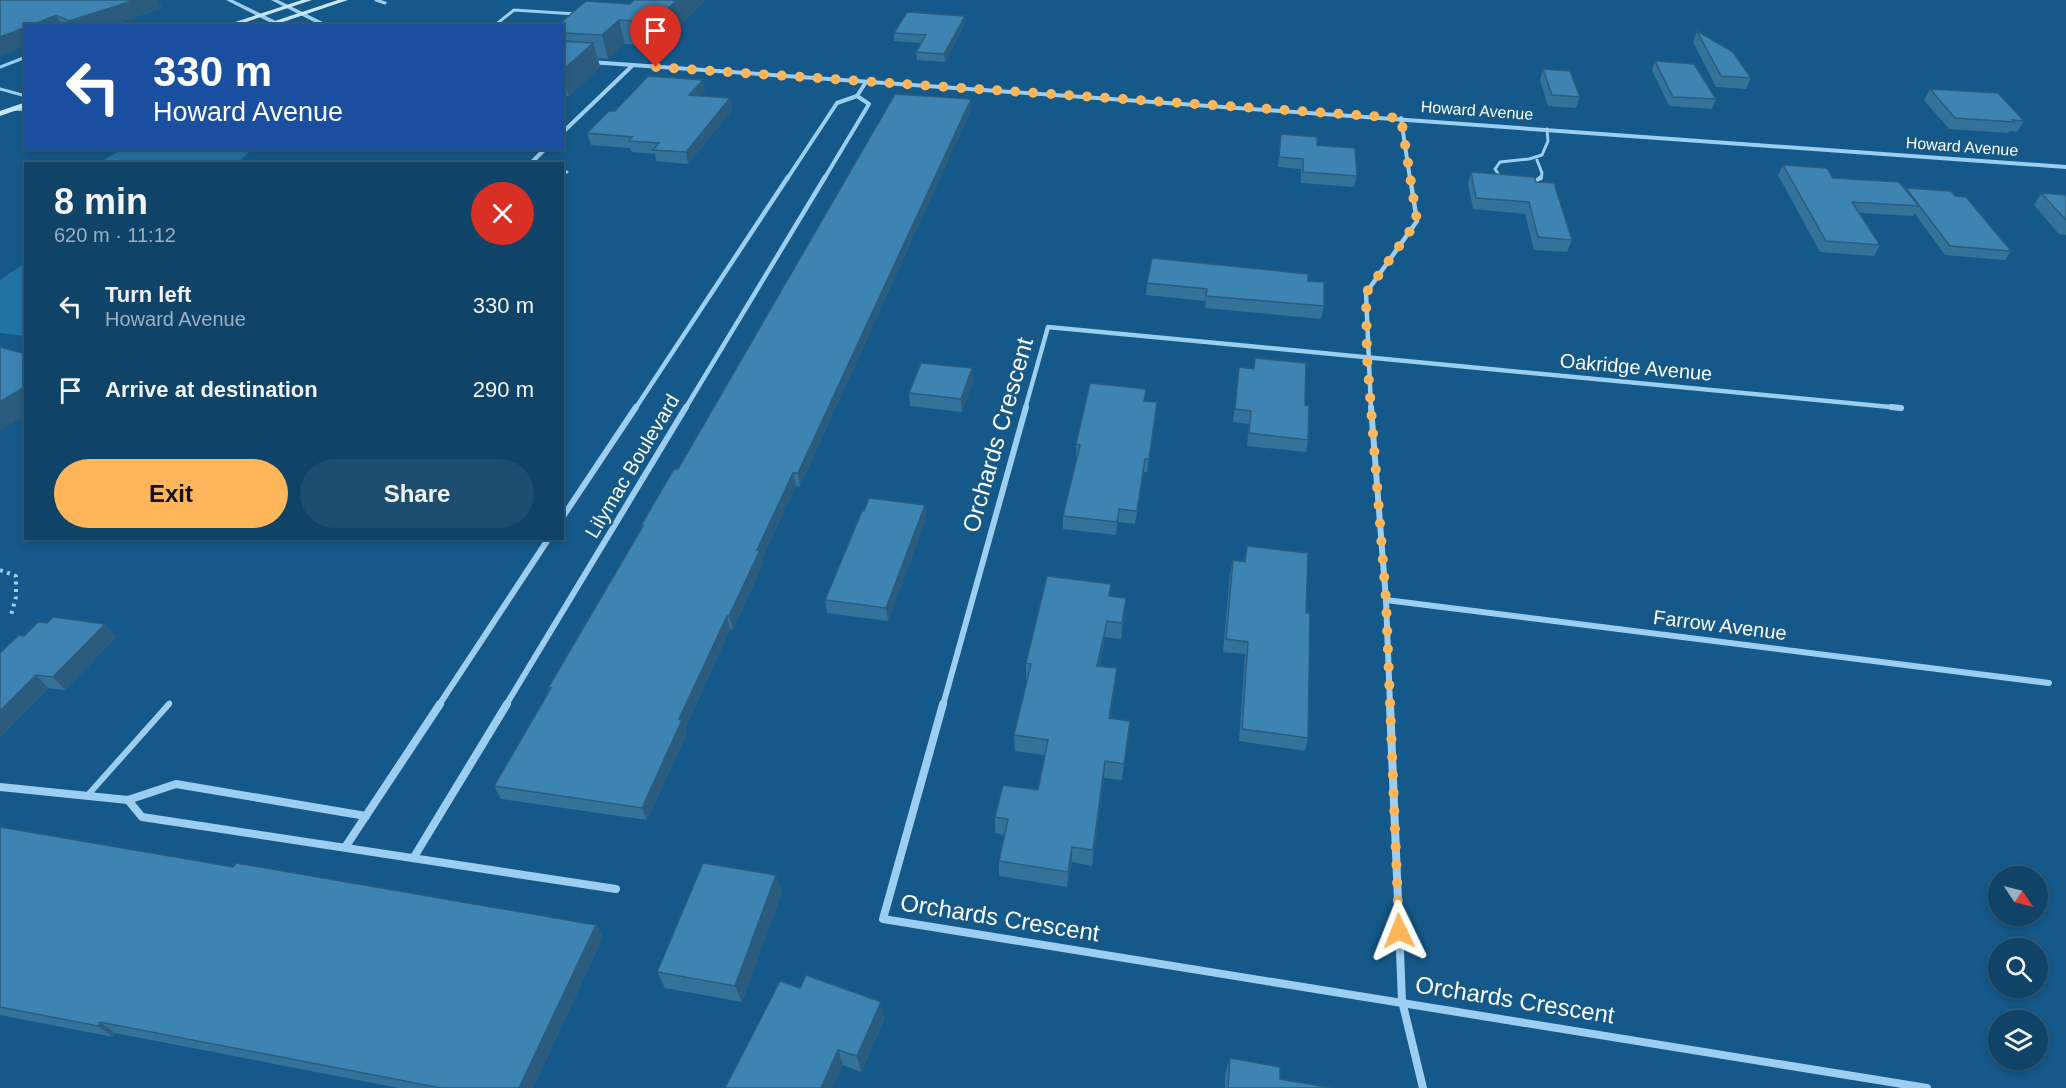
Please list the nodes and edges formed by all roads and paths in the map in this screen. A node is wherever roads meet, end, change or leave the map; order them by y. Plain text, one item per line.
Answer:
1 (229, 0) edge
2 (274, 0) edge
3 (309, 0) edge
4 (345, 0) edge
5 (376, 0) edge
6 (385, 3) dead end
7 (289, 6) junction
8 (303, 13) junction
9 (261, 15) junction
10 (586, 15) edge
11 (275, 22) junction
12 (232, 24) edge
13 (269, 24) edge
14 (279, 24) edge
15 (324, 24) edge
16 (496, 24) edge
17 (24, 58) edge
18 (564, 60) edge
19 (633, 65) junction
20 (0, 67) edge
21 (866, 82) junction
22 (0, 89) edge
23 (24, 95) edge
24 (857, 96) junction
25 (24, 105) edge
26 (14, 109) junction
27 (24, 110) edge
28 (0, 114) edge
29 (1401, 118) junction
30 (1547, 129) junction
31 (564, 130) edge
32 (544, 150) edge
33 (1537, 160) junction
34 (532, 162) edge
35 (2066, 167) edge
36 (1504, 179) edge
37 (1528, 185) edge
38 (1367, 357) junction
39 (1901, 408) dead end
40 (564, 515) edge
41 (548, 540) edge
42 (0, 570) edge
43 (1386, 600) junction
44 (11, 615) dead end
45 (2049, 683) dead end
46 (170, 702) dead end
47 (0, 787) edge
48 (87, 796) junction
49 (128, 800) junction
50 (366, 816) junction
51 (346, 846) junction
52 (414, 857) junction
53 (616, 889) dead end
54 (1402, 1002) junction
55 (1423, 1088) edge
56 (1927, 1088) edge

1 - 9 street
2 - 7 street
3 - 7 main road
4 - 8 main road
5 - 6 lane
7 - 8 street
7 - 9 main road
8 - 11 main road
8 - 15 street
9 - 11 street
9 - 12 main road
10 - 16 lane
11 - 13 main road
11 - 14 street
17 - 20 lane
18 - 19 street, Howard Avenue
19 - 21 street, Howard Avenue
19 - 31 street
21 - 24 street, Lilymac Boulevard
21 - 29 street, Howard Avenue
22 - 23 lane
24 - 40 street, Lilymac Boulevard
24 - 52 street, Lilymac Boulevard
25 - 26 main road
26 - 27 lane
26 - 28 main road
29 - 30 street, Howard Avenue
29 - 38 street
30 - 33 lane
30 - 35 street, Howard Avenue
32 - 34 street
33 - 36 lane
33 - 37 lane
38 - 39 street, Oakridge Avenue
38 - 43 street
38 - 54 street, Orchards Crescent
41 - 50 street
42 - 44 path
43 - 45 street, Farrow Avenue
43 - 54 street
46 - 48 lane
47 - 48 street
48 - 49 street
49 - 50 street
49 - 51 street
50 - 51 street
51 - 52 street
52 - 53 street
54 - 55 street
54 - 56 street, Orchards Crescent

